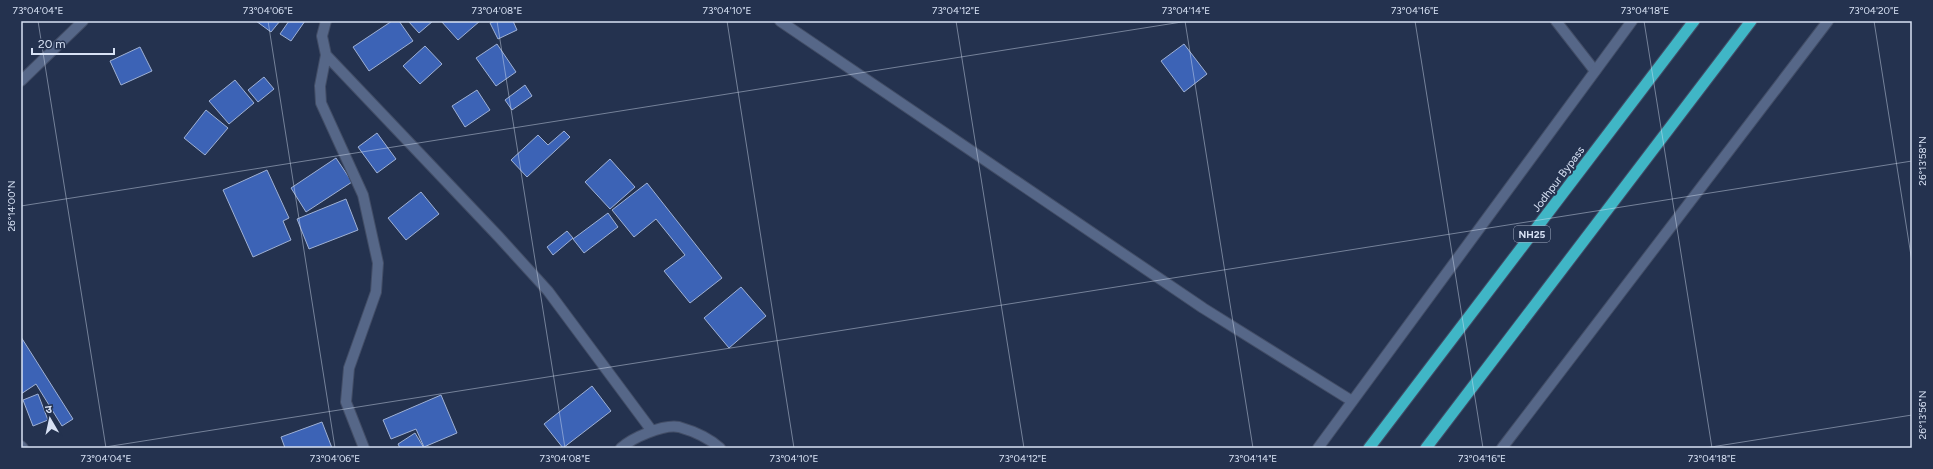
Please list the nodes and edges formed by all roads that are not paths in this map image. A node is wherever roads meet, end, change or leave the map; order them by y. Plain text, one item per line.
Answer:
1 (83, 21) edge
2 (326, 21) edge
3 (780, 21) edge
4 (1556, 21) edge
5 (1632, 21) edge
6 (1694, 21) edge
7 (1751, 21) edge
8 (1828, 21) edge
9 (326, 55) junction
10 (1595, 71) junction
11 (21, 81) edge
12 (1352, 401) junction
13 (652, 431) junction
14 (364, 448) edge
15 (621, 448) edge
16 (720, 448) edge
17 (1318, 448) edge
18 (1369, 448) edge
19 (1426, 448) edge
20 (1502, 448) edge

1 - 11 street
2 - 9 street
3 - 12 street
4 - 10 street
5 - 10 street
6 - 18 highway, Jodhpur Bypass / NH25
7 - 19 highway
8 - 20 street
9 - 13 street
9 - 14 street
10 - 12 street
12 - 17 street
13 - 15 street
13 - 16 street

